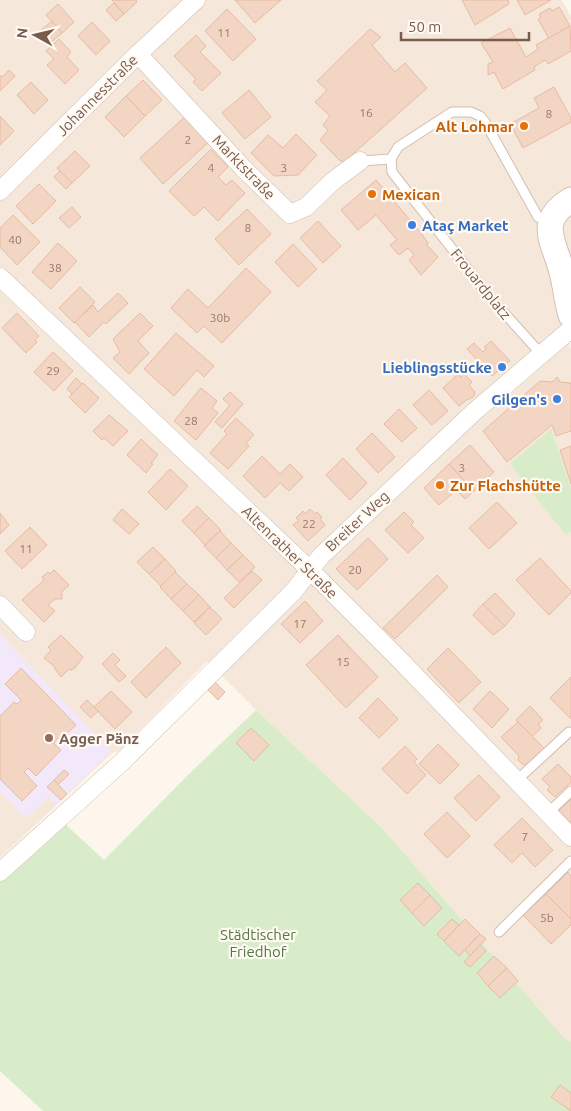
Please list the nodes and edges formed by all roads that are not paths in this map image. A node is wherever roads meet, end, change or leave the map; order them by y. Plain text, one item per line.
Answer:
1 (196, 0) edge
2 (138, 54) junction
3 (391, 158) junction
4 (360, 161) joint
5 (0, 191) edge
6 (571, 200) edge
7 (550, 222) junction
8 (0, 277) edge
9 (571, 315) edge
10 (571, 330) edge
11 (542, 355) junction
12 (310, 570) junction
13 (0, 606) edge
14 (26, 632) dead end
15 (569, 732) dead end
16 (516, 781) junction
17 (571, 791) edge
18 (548, 813) junction
19 (571, 837) edge
20 (571, 861) edge
21 (0, 872) edge
22 (499, 932) dead end

1 - 2 street, Johannesstraße
2 - 4 street, Marktstraße
2 - 5 street, Johannesstraße
3 - 4 lane
3 - 7 lane
3 - 11 lane, Frouardplatz
6 - 7 main road
7 - 9 main road
8 - 12 street, Altenrather Straße
10 - 11 street, Breiter Weg
11 - 12 street, Breiter Weg
12 - 16 street, Altenrather Straße
12 - 21 street, Breiter Weg
13 - 14 street
15 - 16 lane
16 - 18 street, Altenrather Straße
17 - 18 lane
18 - 19 street, Altenrather Straße
20 - 22 lane

